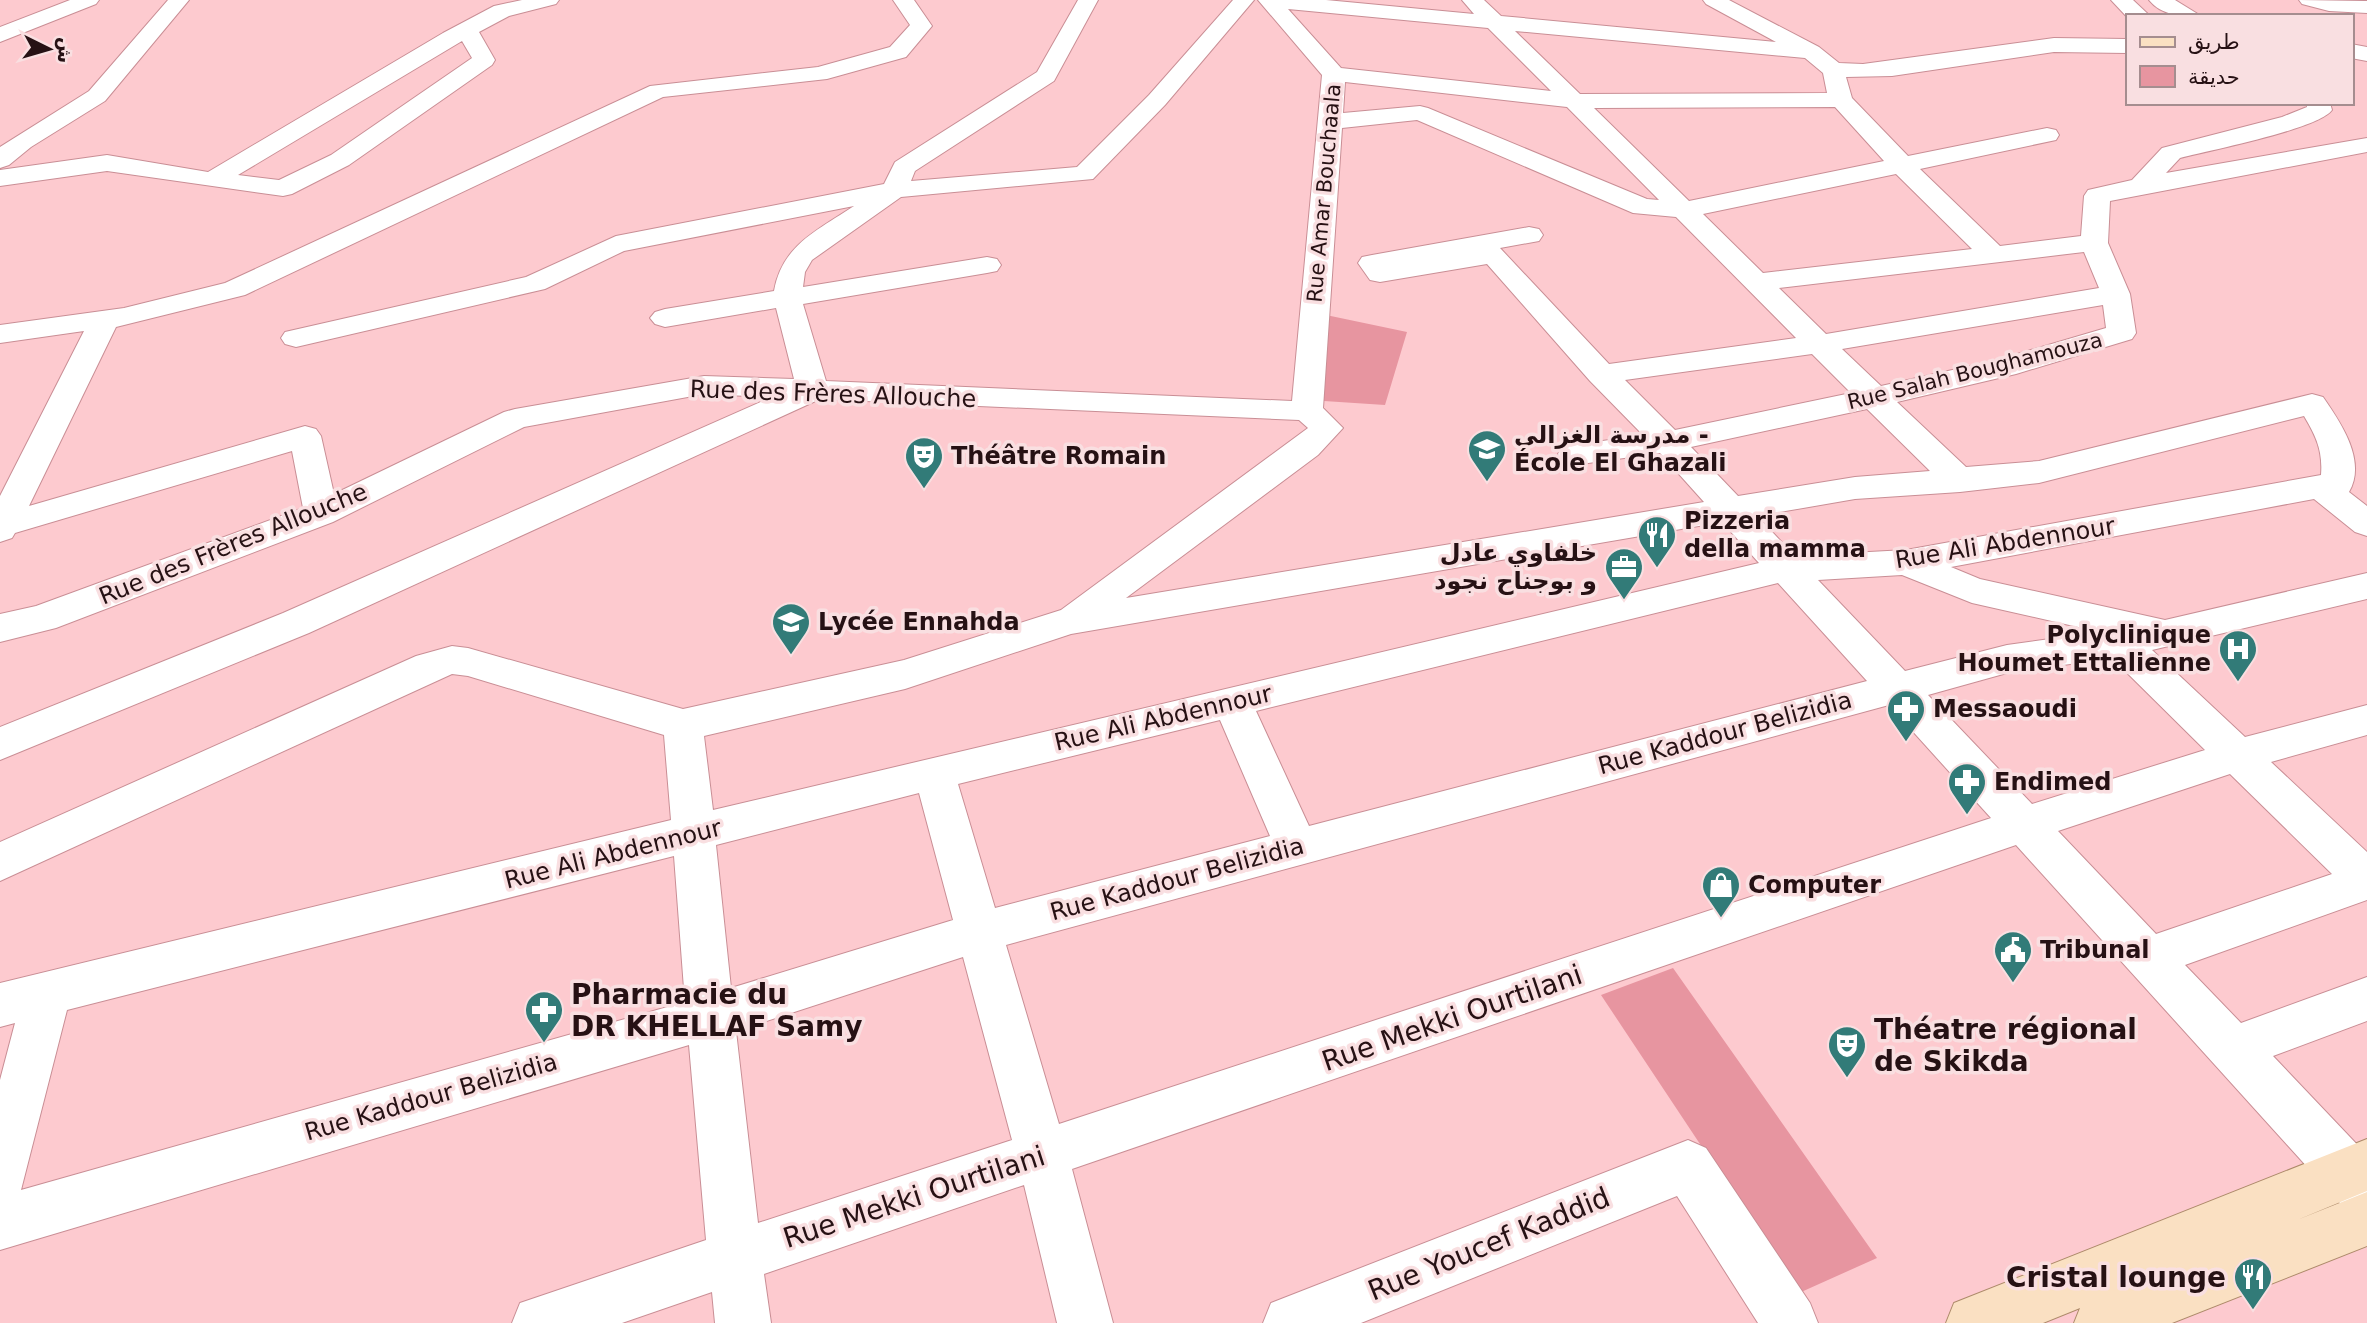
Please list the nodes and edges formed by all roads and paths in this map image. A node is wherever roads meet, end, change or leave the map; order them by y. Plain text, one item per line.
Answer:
1 (89, 0) edge
2 (179, 0) edge
3 (549, 0) edge
4 (903, 0) edge
5 (1088, 0) edge
6 (1260, 0) edge
7 (1472, 0) edge
8 (1713, 0) edge
9 (2121, 0) edge
10 (2159, 0) edge
11 (2309, 0) edge
12 (2341, 0) edge
13 (2366, 8) edge
14 (2137, 14) edge
15 (2186, 14) edge
16 (1493, 21) junction
17 (467, 30) junction
18 (0, 35) edge
19 (2126, 46) edge
20 (1811, 52) junction
21 (1833, 69) junction
22 (1334, 74) junction
23 (1841, 100) junction
24 (1574, 102) junction
25 (2319, 105) edge
26 (1330, 122) junction
27 (2047, 135) dead end
28 (2367, 145) edge
29 (0, 160) edge
30 (1902, 165) junction
31 (0, 178) edge
32 (212, 180) junction
33 (2141, 185) junction
34 (894, 190) junction
35 (1683, 210) junction
36 (1529, 235) dead end
37 (2094, 243) junction
38 (1994, 255) junction
39 (986, 265) dead end
40 (1756, 282) junction
41 (2116, 293) junction
42 (787, 298) junction
43 (665, 317) dead end
44 (104, 321) junction
45 (0, 334) edge
46 (296, 338) dead end
47 (1820, 344) junction
48 (1601, 374) junction
49 (813, 391) junction
50 (1877, 397) junction
51 (1317, 420) junction
52 (1668, 442) junction
53 (1574, 454) dead end
54 (1960, 481) junction
55 (2328, 485) junction
56 (1730, 509) junction
57 (321, 514) junction
58 (2367, 524) edge
59 (1, 527) edge
60 (1906, 562) junction
61 (1786, 569) junction
62 (2367, 586) edge
63 (1069, 621) junction
64 (0, 628) edge
65 (2169, 634) junction
66 (2120, 643) junction
67 (1896, 688) junction
68 (1232, 702) junction
69 (2367, 720) edge
70 (683, 725) junction
71 (0, 744) edge
72 (2236, 756) junction
73 (934, 773) junction
74 (2023, 825) junction
75 (695, 834) junction
76 (1297, 848) junction
77 (0, 862) edge
78 (2367, 881) edge
79 (979, 932) junction
80 (2148, 957) junction
81 (47, 993) junction
82 (2367, 999) edge
83 (0, 1005) edge
84 (709, 1017) junction
85 (2232, 1049) junction
86 (1042, 1156) junction
87 (0, 1177) edge
88 (2363, 1187) edge
89 (0, 1223) edge
90 (734, 1256) junction
91 (540, 1323) edge
92 (743, 1323) edge
93 (1085, 1323) edge
94 (1291, 1323) edge
95 (1790, 1323) edge
96 (1974, 1323) edge
97 (2102, 1323) edge

1 - 18 street
2 - 29 street
3 - 17 street
4 - 44 street
5 - 34 street
6 - 16 street
6 - 22 street, Rue Amar Bouchaala
6 - 34 street
7 - 16 street
8 - 20 street
9 - 14 street
10 - 15 street
11 - 13 street
12 - 13 street
16 - 20 street
16 - 24 street
17 - 32 street
17 - 32 street
19 - 21 street
20 - 21 street
21 - 23 street
22 - 24 street
22 - 26 street, Rue Amar Bouchaala
23 - 24 street
23 - 30 street
24 - 35 street
25 - 33 street
26 - 35 street
26 - 51 street, Rue Amar Bouchaala
27 - 30 street
28 - 33 street, Rue Salah Boughamouza
30 - 35 street
30 - 38 street
31 - 32 street
33 - 37 street, Rue Salah Boughamouza
34 - 42 street
34 - 46 street
35 - 40 street
36 - 48 street
37 - 38 street
37 - 41 street, Rue Salah Boughamouza
38 - 40 street
39 - 42 street
40 - 47 street
41 - 47 street
41 - 50 street, Rue Salah Boughamouza
42 - 43 street
42 - 49 street
44 - 45 street
44 - 59 street
47 - 48 street
47 - 50 street
48 - 52 street
49 - 51 street, Rue des Frères Allouche
49 - 57 street, Rue des Frères Allouche
49 - 71 street
50 - 52 street, Rue Salah Boughamouza
50 - 54 street
51 - 63 street
52 - 53 street, Rue Salah Boughamouza
52 - 56 street
54 - 55 street
54 - 56 street
55 - 58 street
55 - 60 street, Rue Ali Abdennour
56 - 61 street
56 - 63 street
57 - 59 street
57 - 64 street, Rue des Frères Allouche
60 - 61 street, Rue Ali Abdennour
60 - 65 street
61 - 67 street
61 - 68 street, Rue Ali Abdennour
62 - 65 street, Rue Kaddour Belizidia
63 - 70 street
65 - 66 street, Rue Kaddour Belizidia
66 - 67 street, Rue Kaddour Belizidia
66 - 72 street
67 - 74 street
67 - 76 street, Rue Kaddour Belizidia
68 - 73 street, Rue Ali Abdennour
68 - 76 street
69 - 72 street, Rue Mekki Ourtilani
70 - 75 street
70 - 77 street
72 - 74 street, Rue Mekki Ourtilani
72 - 78 street
73 - 75 street, Rue Ali Abdennour
73 - 79 street
74 - 80 street
74 - 86 street, Rue Mekki Ourtilani
75 - 81 street, Rue Ali Abdennour
75 - 84 street
76 - 79 street, Rue Kaddour Belizidia
78 - 80 street
79 - 84 street, Rue Kaddour Belizidia
79 - 86 street
80 - 85 street
81 - 83 street, Rue Ali Abdennour
81 - 87 street
82 - 85 street
84 - 89 street, Rue Kaddour Belizidia
84 - 90 street
85 - 88 street
86 - 90 street, Rue Mekki Ourtilani
86 - 93 street
88 - 96 main road
88 - 97 main road
90 - 91 street, Rue Mekki Ourtilani
90 - 92 street
94 - 95 street, Rue Youcef Kaddid

